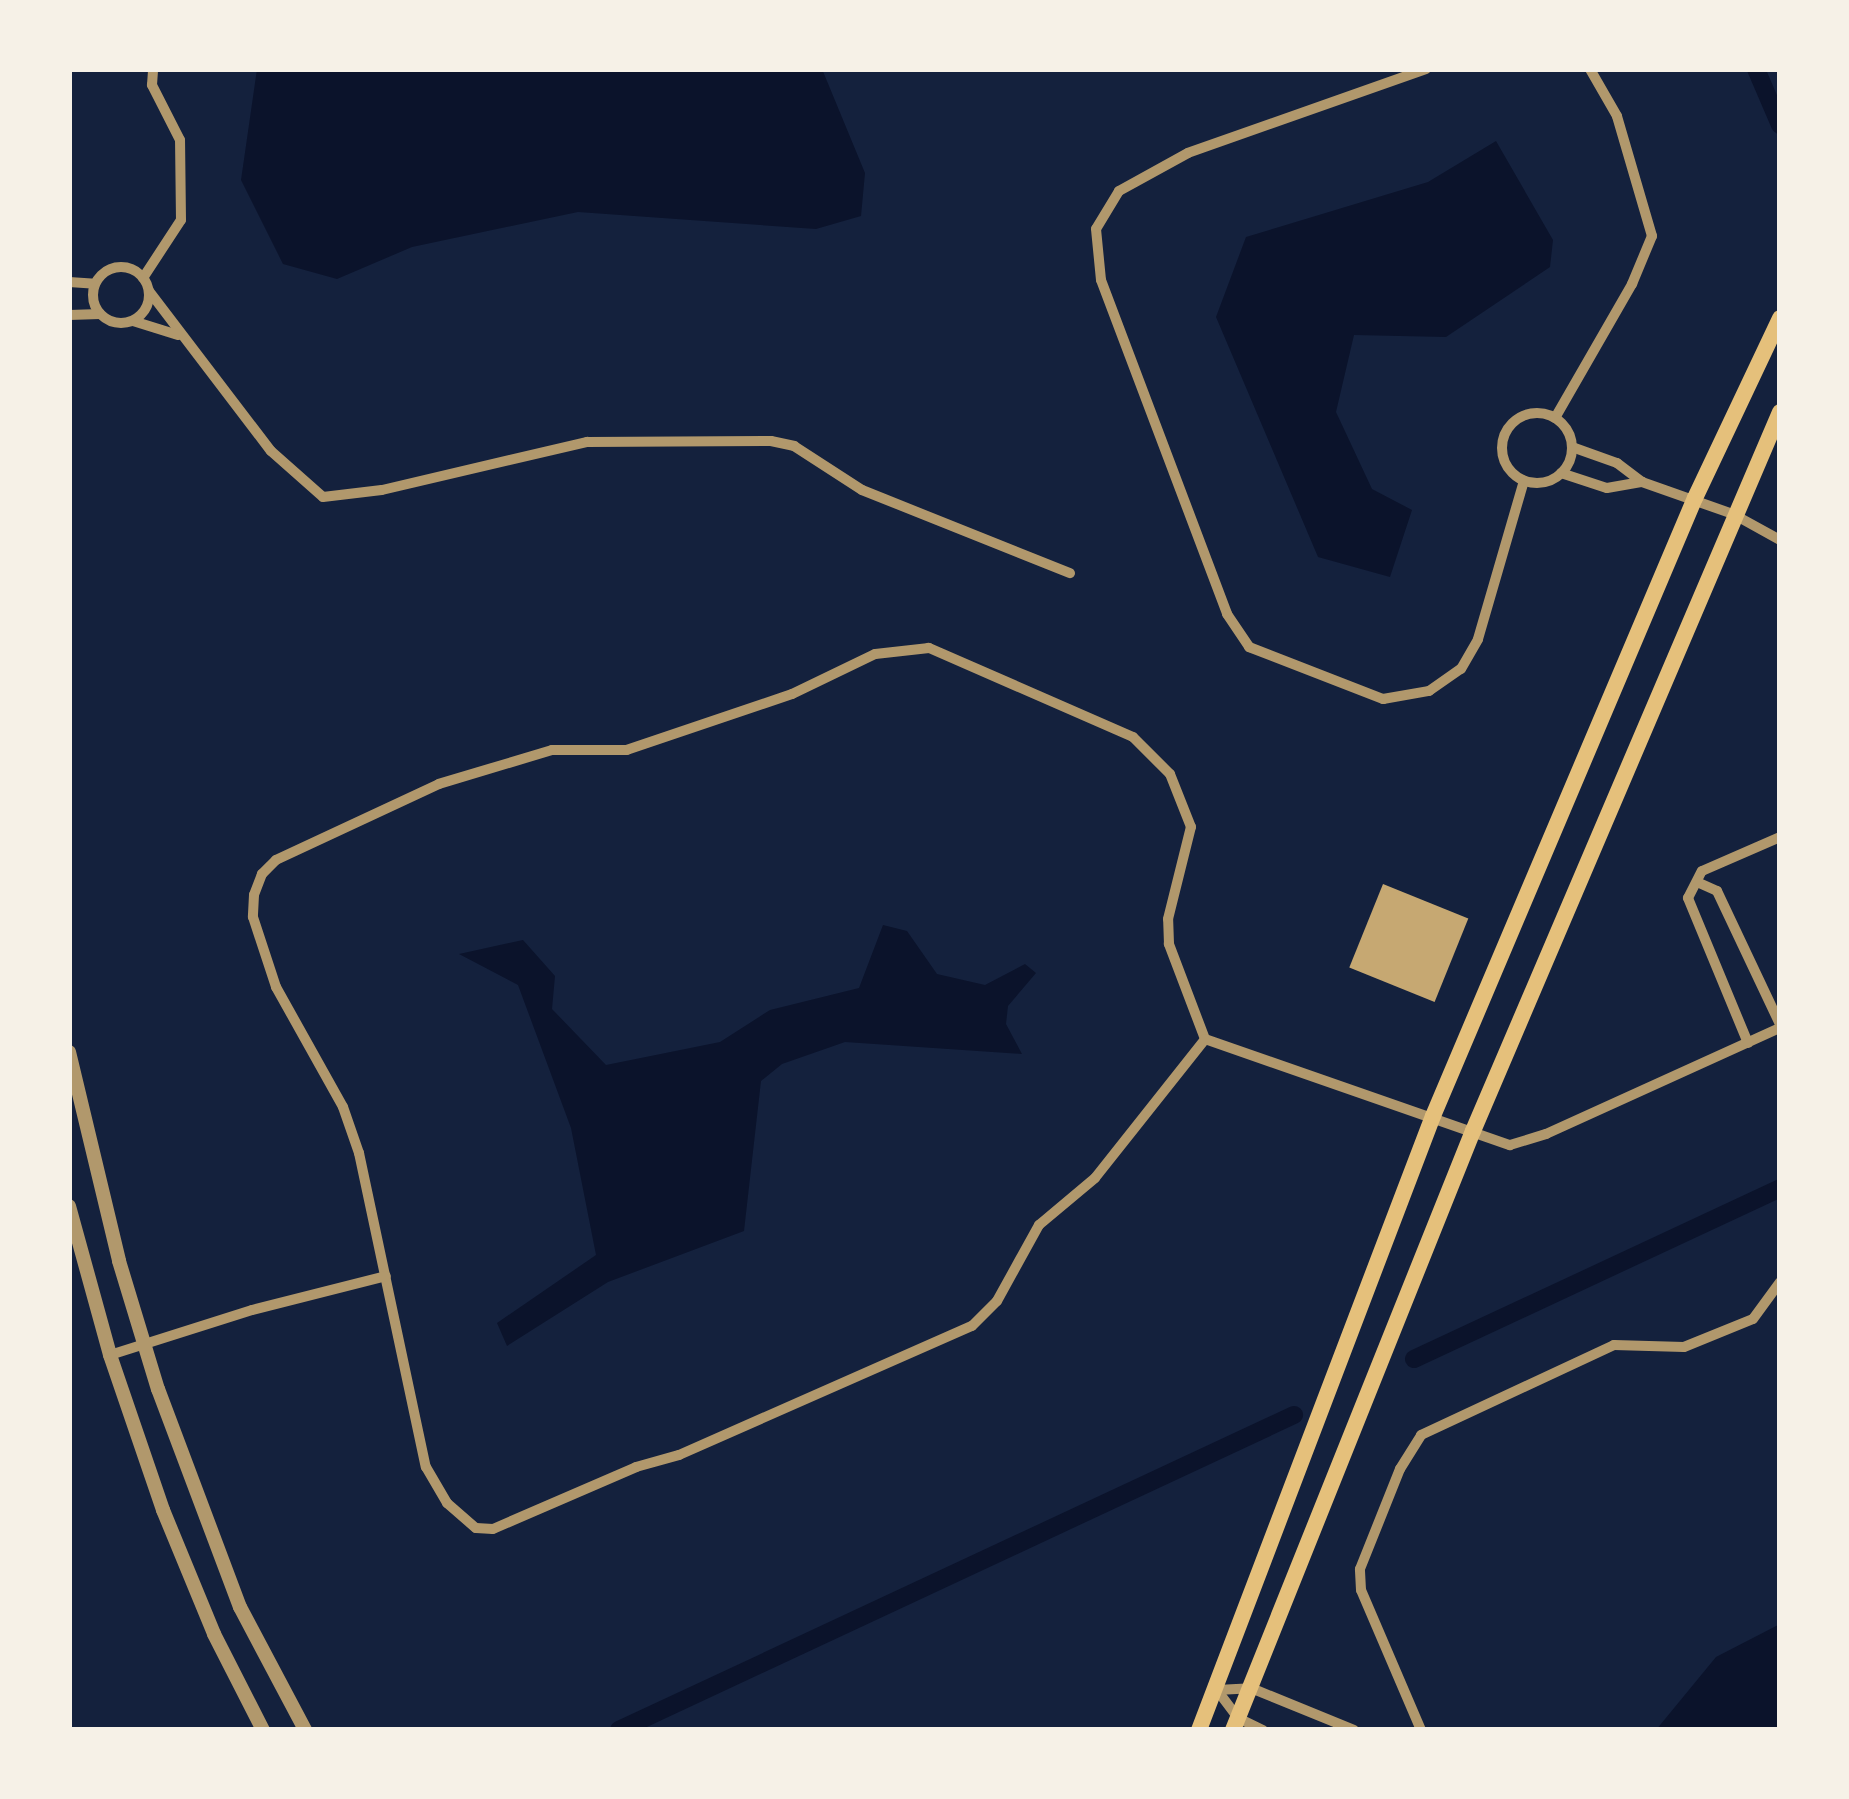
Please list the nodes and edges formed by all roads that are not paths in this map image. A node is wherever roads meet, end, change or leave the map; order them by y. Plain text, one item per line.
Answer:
1 (153, 69) edge
2 (1426, 69) edge
3 (1590, 69) edge
4 (143, 278) junction
5 (69, 282) edge
6 (95, 284) junction
7 (148, 291) junction
8 (100, 314) junction
9 (69, 315) edge
10 (1780, 318) edge
11 (133, 321) junction
12 (178, 335) junction
13 (1780, 412) edge
14 (1555, 418) junction
15 (1572, 447) junction
16 (1561, 473) junction
17 (1524, 481) junction
18 (1642, 482) junction
19 (1695, 498) junction
20 (1732, 514) junction
21 (1780, 540) edge
22 (1070, 573) dead end
23 (1780, 837) edge
24 (1696, 882) junction
25 (1780, 1026) edge
26 (1205, 1039) junction
27 (1748, 1043) junction
28 (69, 1052) edge
29 (1433, 1116) junction
30 (1473, 1131) junction
31 (69, 1206) edge
32 (386, 1276) junction
33 (1780, 1282) edge
34 (144, 1346) junction
35 (110, 1355) junction
36 (1251, 1688) junction
37 (1217, 1690) junction
38 (1235, 1724) edge
39 (263, 1730) edge
40 (304, 1730) edge
41 (1199, 1730) edge
42 (1263, 1730) edge
43 (1354, 1730) edge
44 (1421, 1730) edge

1 - 4 street
2 - 17 street
3 - 14 street
4 - 6 street
4 - 7 street
5 - 6 street
6 - 8 street
7 - 11 street
7 - 12 street
8 - 9 street
8 - 11 street
10 - 19 main road
11 - 12 street
12 - 22 street
13 - 20 main road
14 - 15 street
14 - 17 street
15 - 16 street
15 - 18 street
16 - 17 street
16 - 18 street
18 - 19 street
19 - 20 street
19 - 29 main road
20 - 21 street
20 - 30 main road
23 - 24 street
24 - 25 street
24 - 27 street
25 - 27 street
26 - 29 street
26 - 32 street
26 - 32 street
27 - 30 street
28 - 34 street
29 - 30 street
29 - 37 main road
30 - 36 main road
31 - 35 street
32 - 34 street
33 - 44 street
34 - 35 street
34 - 40 street
35 - 39 street
36 - 37 street
36 - 38 main road
36 - 43 street
37 - 38 street
37 - 41 main road
38 - 42 street

